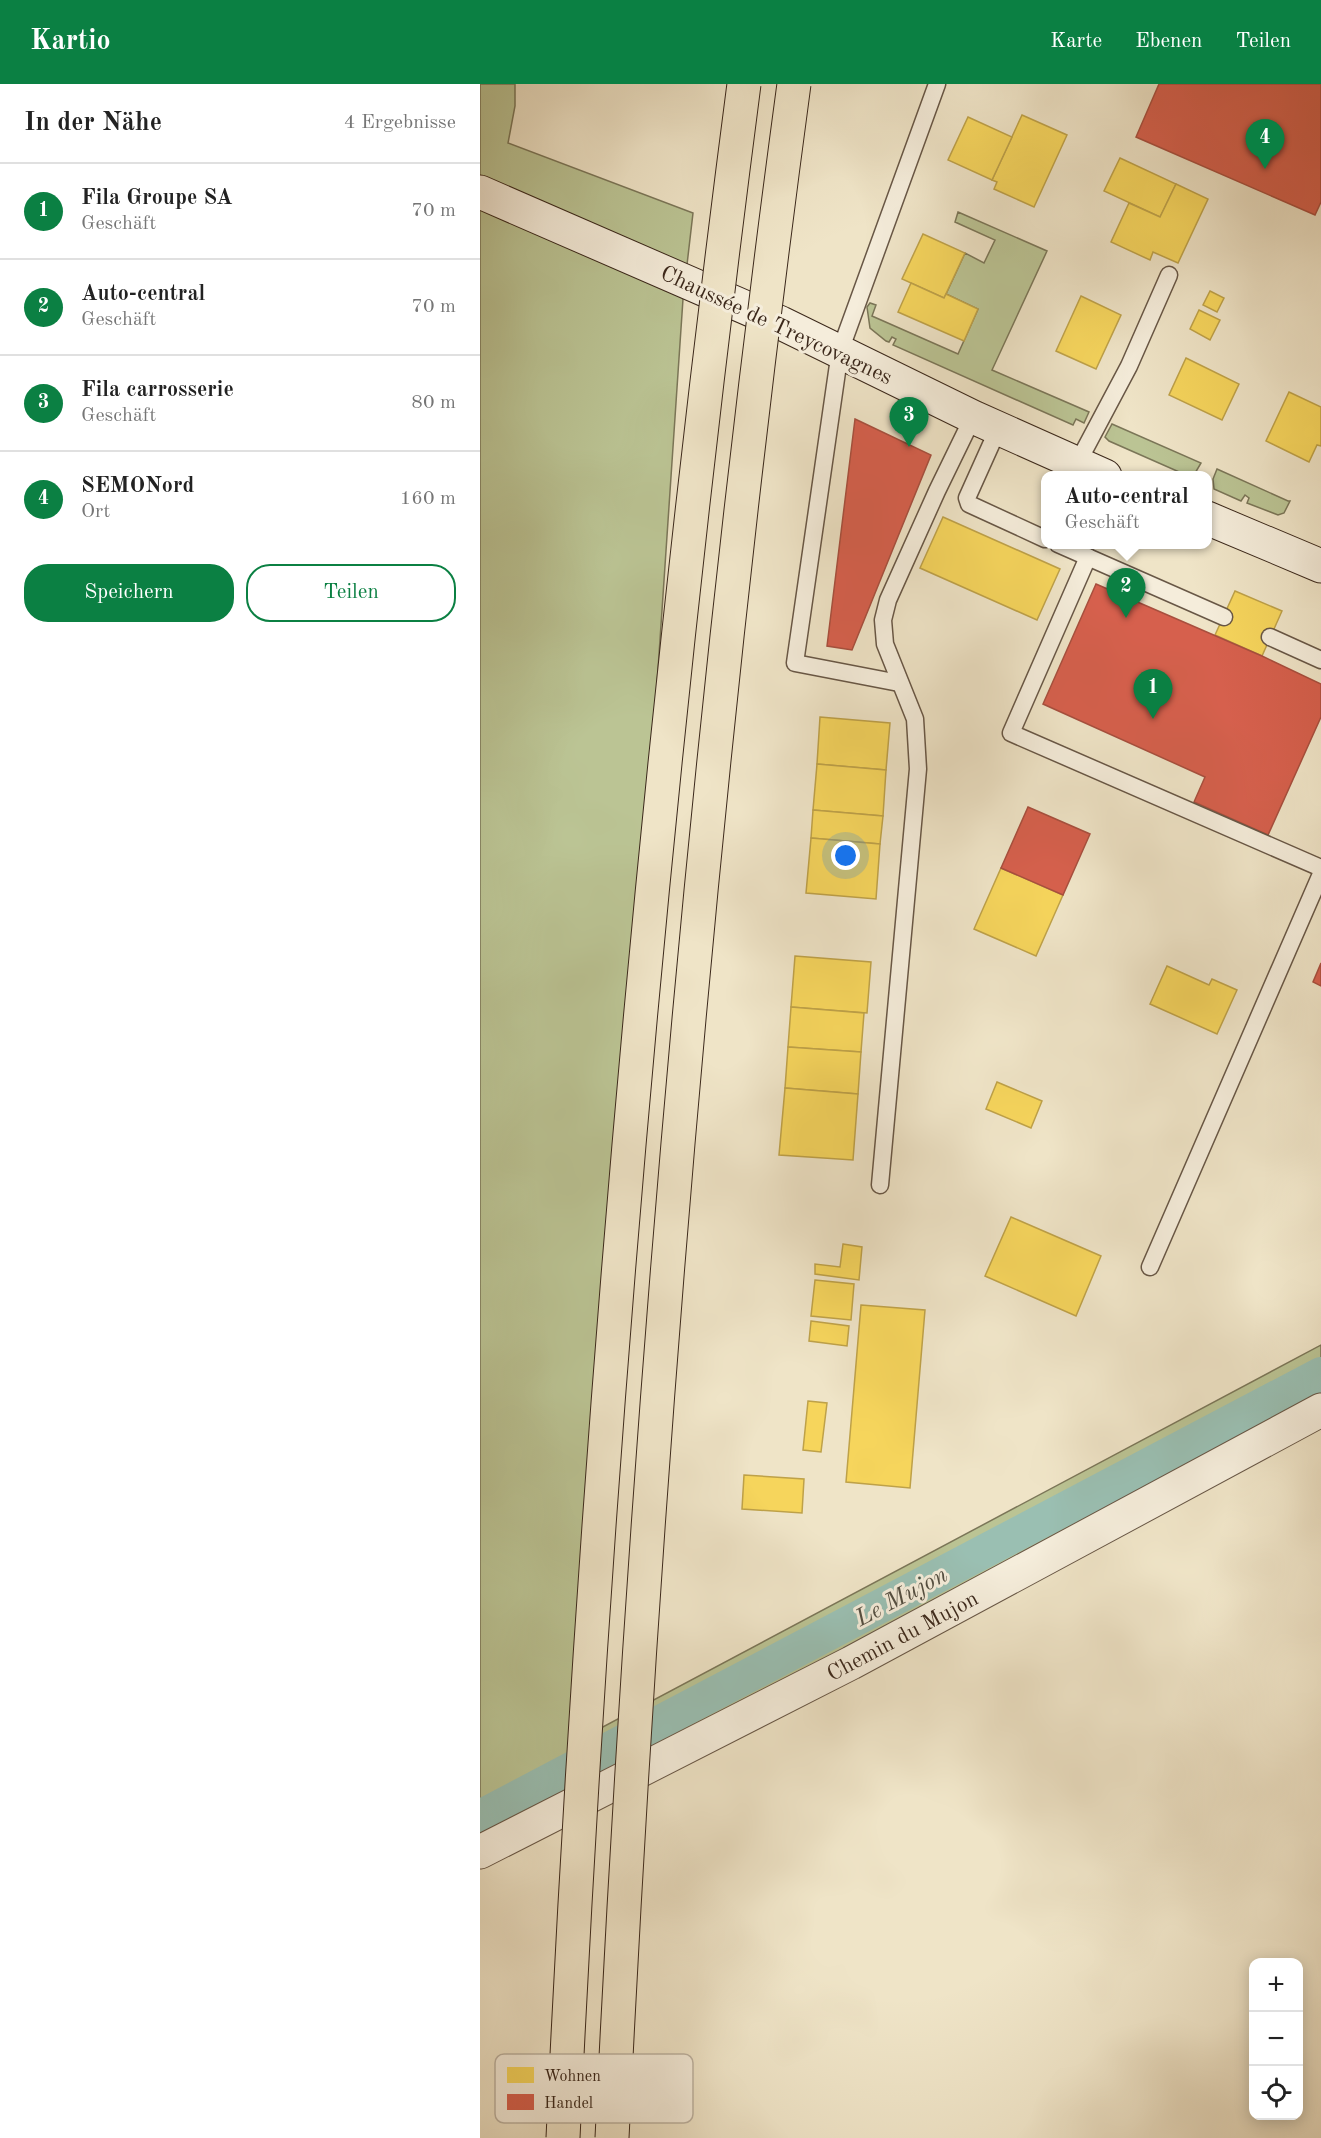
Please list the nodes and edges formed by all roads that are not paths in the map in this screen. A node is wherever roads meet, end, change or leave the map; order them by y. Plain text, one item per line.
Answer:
1 (744, 84) edge
2 (794, 84) edge
3 (937, 84) edge
4 (480, 192) edge
5 (1169, 275) dead end
6 (840, 351) junction
7 (986, 423) junction
8 (1091, 470) edge
9 (1212, 520) edge
10 (1041, 537) edge
11 (1070, 549) edge
12 (1088, 557) junction
13 (1321, 566) edge
14 (1224, 617) dead end
15 (1270, 637) dead end
16 (1321, 660) edge
17 (899, 683) junction
18 (1321, 868) edge
19 (1321, 874) edge
20 (880, 1185) dead end
21 (1150, 1267) dead end
22 (1321, 1410) edge
23 (480, 1852) edge
24 (568, 2054) edge
25 (617, 2054) edge
26 (564, 2123) edge
27 (613, 2123) edge
28 (563, 2138) edge
29 (612, 2138) edge

1 - 24 highway, bridge
2 - 25 highway, bridge
3 - 6 lane
4 - 6 street, Chaussée de Treycovagnes
5 - 8 lane
6 - 7 street, Chaussée de Treycovagnes
6 - 17 lane
7 - 8 street, Chaussée de Treycovagnes
7 - 10 lane
7 - 17 lane
9 - 13 street
11 - 12 lane
12 - 14 lane
12 - 18 lane
15 - 16 lane
17 - 20 lane
19 - 21 lane
22 - 23 street, Chemin du Mujon
26 - 28 highway, bridge
27 - 29 highway, bridge

